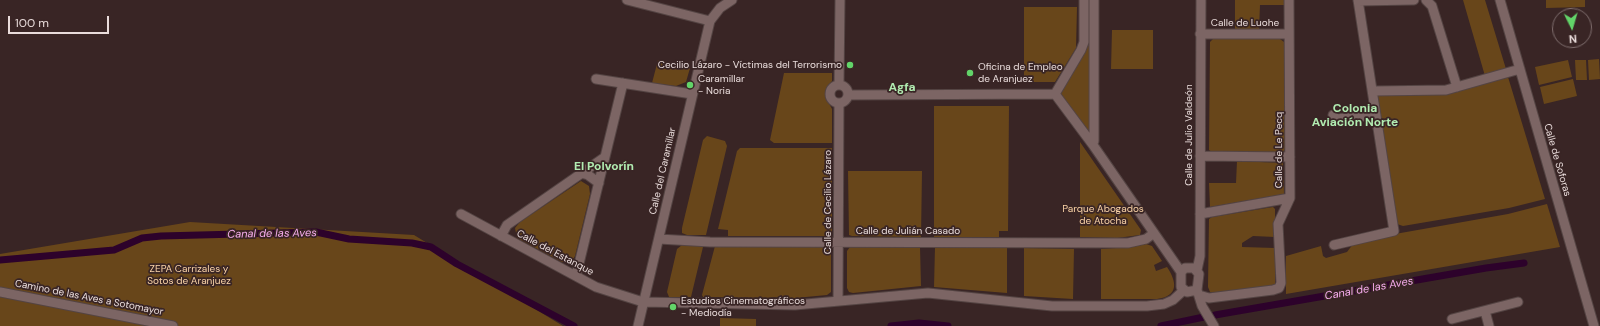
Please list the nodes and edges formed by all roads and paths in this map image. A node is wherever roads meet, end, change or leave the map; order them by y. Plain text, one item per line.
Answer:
1 (627, 0) edge
2 (732, 0) edge
3 (840, 0) edge
4 (1084, 0) edge
5 (1094, 0) edge
6 (1201, 0) edge
7 (1289, 0) edge
8 (1358, 0) edge
9 (1414, 0) edge
10 (1426, 0) edge
11 (1500, 0) edge
12 (710, 21) junction
13 (1200, 34) junction
14 (1289, 34) junction
15 (1520, 68) junction
16 (596, 79) dead end
17 (623, 83) junction
18 (839, 85) junction
19 (1457, 87) junction
20 (1373, 91) junction
21 (692, 94) junction
22 (1055, 94) junction
23 (848, 95) junction
24 (839, 103) junction
25 (1333, 115) dead end
26 (1376, 116) junction
27 (1091, 142) junction
28 (1200, 156) junction
29 (605, 157) junction
30 (1290, 157) junction
31 (581, 173) junction
32 (599, 183) junction
33 (1290, 198) junction
34 (461, 214) dead end
35 (1200, 214) junction
36 (1154, 233) junction
37 (501, 236) junction
38 (659, 239) junction
39 (839, 242) junction
40 (1334, 245) dead end
41 (1197, 270) junction
42 (1181, 272) junction
43 (576, 276) junction
44 (1184, 290) junction
45 (0, 292) edge
46 (1198, 292) junction
47 (838, 300) junction
48 (643, 302) junction
49 (1518, 302) dead end
50 (1484, 311) junction
51 (1452, 319) dead end
52 (173, 326) edge
53 (638, 326) edge
54 (1214, 326) edge
55 (1489, 326) edge
56 (1594, 326) edge

1 - 12 street
2 - 12 street
3 - 18 street
4 - 22 street
5 - 27 street
6 - 13 street, Calle de Julio Valdeón
7 - 14 street, Calle de Le Pecq
8 - 9 street
8 - 20 street
10 - 19 street
11 - 15 street, Calle de Soforas
12 - 21 street, Calle del Caramillar
13 - 14 street, Calle de Luohe
13 - 28 street, Calle de Julio Valdeón
14 - 30 street, Calle de Le Pecq
15 - 19 street
15 - 56 street, Calle de Soforas
16 - 17 street
17 - 21 street
17 - 29 street
18 - 23 street
18 - 24 street
19 - 20 street
20 - 26 street
21 - 38 street, Calle del Caramillar
22 - 23 street
22 - 27 street
23 - 24 street
24 - 39 street, Calle de Cecilio Lázaro
25 - 26 street
26 - 40 street
27 - 36 street
28 - 30 street
28 - 35 street, Calle de Julio Valdeón
29 - 31 street
29 - 32 street
30 - 33 street, Calle de Le Pecq
31 - 32 street
31 - 37 street
32 - 43 street
33 - 35 street
33 - 46 street, Calle de Le Pecq
34 - 37 street, Calle del Estanque
35 - 41 street, Calle de Julio Valdeón
36 - 39 street, Calle de Julián Casado
36 - 42 street
37 - 43 street, Calle del Estanque
38 - 39 street, Calle de Julián Casado
38 - 48 street, Calle del Caramillar
39 - 47 street, Calle de Cecilio Lázaro
41 - 42 street
41 - 46 street
42 - 44 street
43 - 48 street, Calle del Estanque
44 - 46 street
44 - 47 street, Calle del Estanque
45 - 52 street, Camino de las Aves a Sotomayor
46 - 54 street
47 - 48 street, Calle del Estanque
48 - 53 street, Calle del Caramillar
49 - 50 street
50 - 51 street
50 - 55 street

